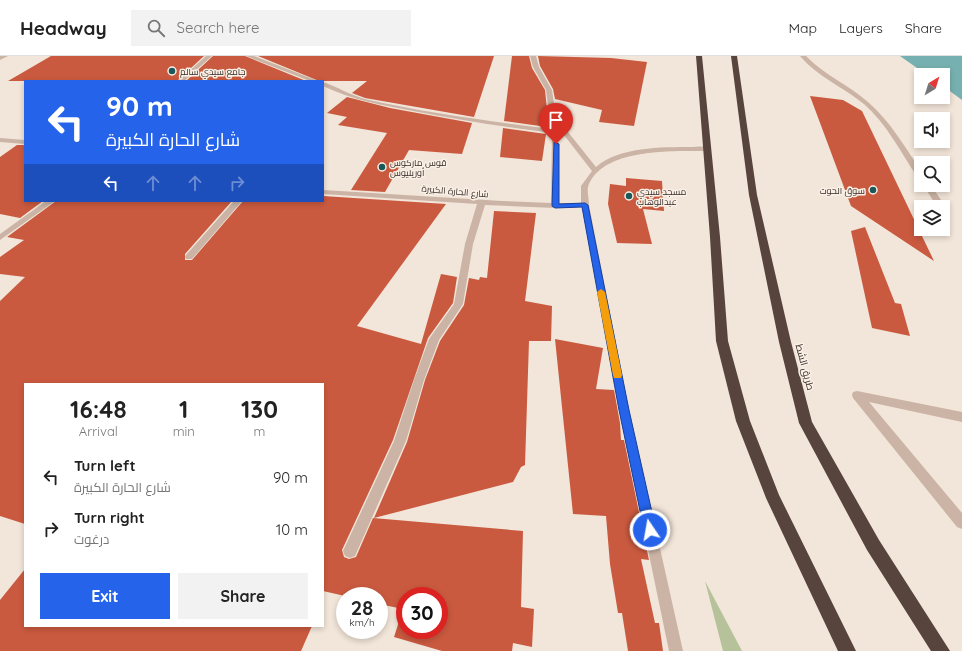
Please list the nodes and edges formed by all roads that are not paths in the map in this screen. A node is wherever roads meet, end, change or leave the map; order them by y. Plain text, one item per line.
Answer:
1 (5, 56) edge
2 (209, 56) edge
3 (249, 56) edge
4 (533, 56) edge
5 (699, 56) edge
6 (734, 56) edge
7 (803, 56) edge
8 (0, 58) edge
9 (183, 80) edge
10 (312, 80) edge
11 (324, 84) edge
12 (555, 132) junction
13 (0, 140) edge
14 (24, 142) edge
15 (708, 149) junction
16 (914, 166) edge
17 (595, 171) junction
18 (324, 192) edge
19 (50, 202) edge
20 (237, 202) edge
21 (481, 204) junction
22 (585, 205) junction
23 (555, 206) junction
24 (0, 238) edge
25 (189, 257) dead end
26 (962, 417) edge
27 (962, 523) edge
28 (350, 551) dead end
29 (676, 651) edge
30 (847, 651) edge
31 (942, 651) edge

1 - 8 street
2 - 9 street
3 - 10 street
4 - 12 street
5 - 15 highway
6 - 31 highway, طريق الشط
7 - 16 street
11 - 12 street
12 - 17 street
12 - 23 street
13 - 14 street
15 - 17 street
15 - 30 highway
17 - 22 street
18 - 21 street, شارع الحارة الكبيرة
19 - 24 street
20 - 25 street
21 - 23 street, شارع الحارة الكبيرة
21 - 28 street
22 - 23 street, شارع الحارة الكبيرة
22 - 29 street
26 - 27 street

